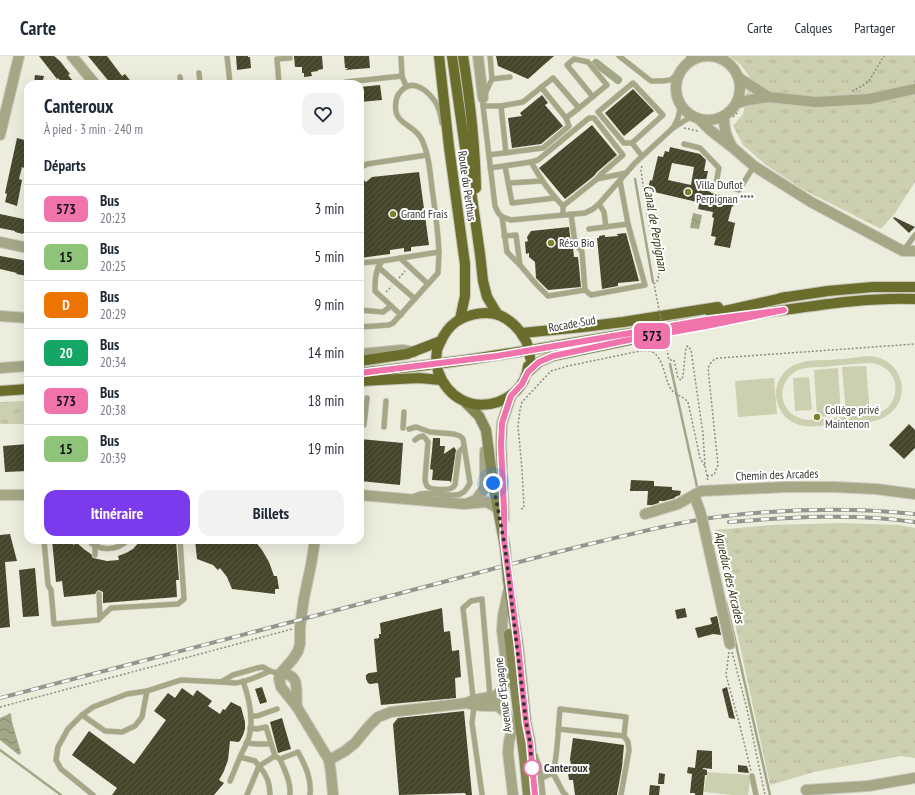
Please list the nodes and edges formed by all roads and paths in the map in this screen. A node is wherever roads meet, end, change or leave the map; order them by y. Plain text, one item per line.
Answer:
1 (19, 56) edge
2 (72, 56) edge
3 (227, 56) edge
4 (401, 56) edge
5 (439, 56) edge
6 (452, 56) edge
7 (463, 56) edge
8 (467, 56) edge
9 (478, 56) edge
10 (490, 56) edge
11 (619, 56) edge
12 (884, 56) edge
13 (290, 58) dead end
14 (688, 60) edge
15 (199, 73) dead end
16 (680, 73) junction
17 (402, 76) junction
18 (180, 77) dead end
19 (510, 77) dead end
20 (739, 78) junction
21 (492, 79) junction
22 (93, 80) edge
23 (180, 80) edge
24 (200, 80) edge
25 (230, 80) edge
26 (279, 80) edge
27 (364, 80) edge
28 (468, 85) junction
29 (406, 86) junction
30 (541, 87) junction
31 (915, 89) edge
32 (852, 91) dead end
33 (593, 97) junction
34 (769, 97) junction
35 (483, 102) junction
36 (681, 105) junction
37 (501, 106) junction
38 (739, 106) junction
39 (579, 108) junction
40 (695, 117) junction
41 (728, 117) junction
42 (566, 118) junction
43 (681, 127) dead end
44 (673, 128) junction
45 (700, 131) dead end
46 (0, 135) edge
47 (632, 143) junction
48 (684, 144) dead end
49 (448, 147) junction
50 (732, 147) junction
51 (506, 153) junction
52 (427, 155) junction
53 (489, 155) junction
54 (642, 156) junction
55 (531, 162) junction
56 (642, 165) dead end
57 (364, 166) edge
58 (506, 166) junction
59 (754, 166) junction
60 (490, 168) junction
61 (626, 173) junction
62 (597, 179) junction
63 (542, 181) junction
64 (620, 181) junction
65 (509, 184) junction
66 (555, 198) junction
67 (599, 204) junction
68 (563, 206) junction
69 (571, 214) junction
70 (563, 215) junction
71 (502, 217) junction
72 (628, 224) junction
73 (606, 227) junction
74 (589, 229) dead end
75 (476, 230) junction
76 (915, 235) edge
77 (504, 236) junction
78 (0, 242) edge
79 (24, 247) edge
80 (903, 251) junction
81 (915, 251) edge
82 (439, 252) junction
83 (400, 258) junction
84 (382, 261) junction
85 (364, 262) edge
86 (520, 265) junction
87 (378, 267) junction
88 (428, 284) junction
89 (915, 287) edge
90 (585, 290) junction
91 (787, 297) junction
92 (415, 299) junction
93 (915, 299) edge
94 (391, 306) junction
95 (364, 310) edge
96 (784, 310) junction
97 (671, 314) junction
98 (401, 315) junction
99 (498, 315) junction
100 (0, 316) edge
101 (24, 318) edge
102 (684, 318) junction
103 (460, 319) junction
104 (364, 327) edge
105 (524, 337) junction
106 (915, 344) edge
107 (439, 345) junction
108 (364, 356) edge
109 (24, 366) edge
110 (0, 368) edge
111 (364, 368) edge
112 (528, 372) junction
113 (364, 373) edge
114 (440, 375) junction
115 (364, 381) edge
116 (24, 389) edge
117 (0, 391) edge
118 (24, 394) edge
119 (0, 395) edge
120 (511, 396) junction
121 (367, 398) dead end
122 (386, 401) dead end
123 (465, 402) junction
124 (404, 412) dead end
125 (364, 425) dead end
126 (384, 427) dead end
127 (403, 428) dead end
128 (409, 428) dead end
129 (416, 440) dead end
130 (488, 440) junction
131 (464, 447) junction
132 (705, 466) junction
133 (707, 476) junction
134 (711, 491) junction
135 (915, 494) edge
136 (0, 495) edge
137 (24, 495) edge
138 (364, 495) edge
139 (694, 495) junction
140 (408, 499) junction
141 (464, 504) junction
142 (497, 508) junction
143 (521, 509) dead end
144 (645, 514) dead end
145 (504, 543) junction
146 (44, 544) edge
147 (91, 544) edge
148 (124, 544) edge
149 (180, 544) edge
150 (314, 544) edge
151 (95, 546) junction
152 (95, 555) dead end
153 (508, 586) junction
154 (98, 594) dead end
155 (100, 617) junction
156 (287, 630) dead end
157 (730, 644) junction
158 (275, 672) junction
159 (243, 681) junction
160 (222, 682) junction
161 (147, 690) junction
162 (493, 696) junction
163 (472, 703) junction
164 (498, 706) junction
165 (0, 707) edge
166 (297, 707) junction
167 (276, 709) dead end
168 (82, 715) junction
169 (251, 716) junction
170 (250, 728) junction
171 (558, 729) junction
172 (624, 736) junction
173 (530, 742) junction
174 (246, 743) junction
175 (271, 744) junction
176 (240, 757) junction
177 (278, 758) junction
178 (329, 760) junction
179 (259, 766) junction
180 (553, 773) junction
181 (752, 776) joint
182 (542, 778) junction
183 (915, 778) edge
184 (230, 781) dead end
185 (806, 790) dead end
186 (482, 794) dead end
187 (93, 795) edge
188 (247, 795) edge
189 (270, 795) edge
190 (290, 795) edge
191 (310, 795) edge
192 (332, 795) edge
193 (513, 795) edge
194 (528, 795) edge
195 (535, 795) edge
196 (543, 795) edge
197 (566, 795) edge
198 (620, 795) edge
199 (756, 795) edge
200 (765, 795) edge

1 - 46 street
2 - 22 street
3 - 25 lane
4 - 17 lane
5 - 49 main road, Route du Perthus
6 - 75 main road, Route du Perthus
7 - 28 main road
8 - 28 lane
9 - 35 street
10 - 21 lane
11 - 16 lane
12 - 32 path
13 - 26 lane
14 - 16 street
14 - 20 street
15 - 24 lane
16 - 36 street
17 - 27 lane
17 - 29 lane
18 - 23 lane
19 - 21 lane
20 - 34 street
20 - 38 street
21 - 35 lane
28 - 75 main road
29 - 49 lane
29 - 52 lane
30 - 37 lane
30 - 39 lane
30 - 42 lane
31 - 34 street
33 - 33 lane
33 - 39 lane
34 - 38 street
35 - 37 lane
35 - 53 lane
36 - 40 street
36 - 44 lane
37 - 51 lane
38 - 41 path
38 - 41 street
39 - 42 lane
40 - 41 street
40 - 44 lane
40 - 50 street
41 - 50 street
42 - 51 lane
43 - 45 path
44 - 54 lane
47 - 47 lane
47 - 54 lane
48 - 59 lane
49 - 103 main road, Route du Perthus
50 - 59 street
51 - 53 lane
52 - 57 lane
52 - 82 lane
53 - 60 lane
54 - 61 lane
55 - 58 lane
55 - 62 lane
55 - 63 lane
56 - 132 path, bridge
58 - 60 lane
58 - 65 lane
59 - 80 street
60 - 71 lane
61 - 62 lane
61 - 64 lane
62 - 68 lane
63 - 65 lane
63 - 66 lane
64 - 67 lane
64 - 72 lane
65 - 66 lane
66 - 68 lane
67 - 69 lane
67 - 73 lane
68 - 70 lane
69 - 70 lane
69 - 90 lane
70 - 71 lane
71 - 77 lane
72 - 73 lane
72 - 90 lane
73 - 74 lane
75 - 99 main road, Route du Perthus
76 - 80 lane
77 - 86 lane
77 - 86 lane
78 - 79 street
80 - 81 street
82 - 83 lane
82 - 88 lane
83 - 84 lane
83 - 88 lane
84 - 85 lane
84 - 87 lane
86 - 90 lane
87 - 92 lane
87 - 94 lane
88 - 92 lane
89 - 91 main road, Rocade Sud
91 - 97 main road, Rocade Sud
91 - 102 main road, Rocade Sud
92 - 98 lane
93 - 96 main road, Rocade Sud
94 - 95 lane
94 - 98 lane
96 - 112 main road, Rocade Sud
96 - 113 main road, Rocade Sud
97 - 102 lane
97 - 105 main road, Rocade Sud
98 - 104 lane
99 - 103 main road
99 - 105 main road
100 - 101 street
102 - 111 main road, Rocade Sud
103 - 107 main road
105 - 112 main road, bridge
106 - 133 path
107 - 108 main road
107 - 114 main road, bridge
109 - 110 street
112 - 120 main road
114 - 115 main road
114 - 123 main road
116 - 117 main road
118 - 119 main road
120 - 123 main road
120 - 145 main road, Avenue d'Espagne
121 - 125 lane
122 - 126 lane
123 - 130 main road, Avenue d'Espagne
124 - 127 lane
128 - 131 lane
129 - 131 lane
130 - 141 street
130 - 142 main road, Avenue d'Espagne
131 - 140 lane
132 - 133 path
132 - 143 path
133 - 134 path
134 - 135 street, Chemin des Arcades
134 - 139 street, Chemin des Arcades
136 - 137 street
138 - 140 street
139 - 144 street, Chemin des Arcades
139 - 157 street, bridge
140 - 141 street
141 - 142 street
142 - 145 main road, Avenue d'Espagne
145 - 153 main road, Avenue d'Espagne, bridge
146 - 155 lane
147 - 151 lane
148 - 151 lane
149 - 155 lane
150 - 158 street
151 - 152 lane
153 - 162 street, Avenue d'Espagne
153 - 173 main road, Avenue d'Espagne
153 - 194 main road, Avenue d'Espagne
154 - 155 lane
156 - 165 path
157 - 181 path
157 - 200 path
158 - 159 lane
158 - 160 lane
158 - 166 street
158 - 166 street
159 - 160 lane
159 - 169 lane
160 - 161 lane
161 - 168 lane
161 - 168 lane
162 - 163 street
162 - 163 lane
162 - 164 street, Avenue d'Espagne
163 - 164 street
163 - 178 street
163 - 186 lane
164 - 193 street, Avenue d'Espagne
166 - 178 street
167 - 169 lane
168 - 187 lane
169 - 170 lane
170 - 174 lane
170 - 175 lane
171 - 172 lane
171 - 172 lane
171 - 180 lane
172 - 198 lane
173 - 182 lane, Avenue d'Espagne
173 - 195 main road, Avenue d'Espagne
174 - 175 lane
174 - 176 lane
175 - 177 lane
176 - 179 lane
176 - 184 lane
177 - 179 lane
177 - 190 lane
177 - 191 lane
178 - 192 street
179 - 188 lane
179 - 189 lane
180 - 182 lane
180 - 197 lane
181 - 199 lane
182 - 196 lane, Avenue d'Espagne
183 - 185 street

